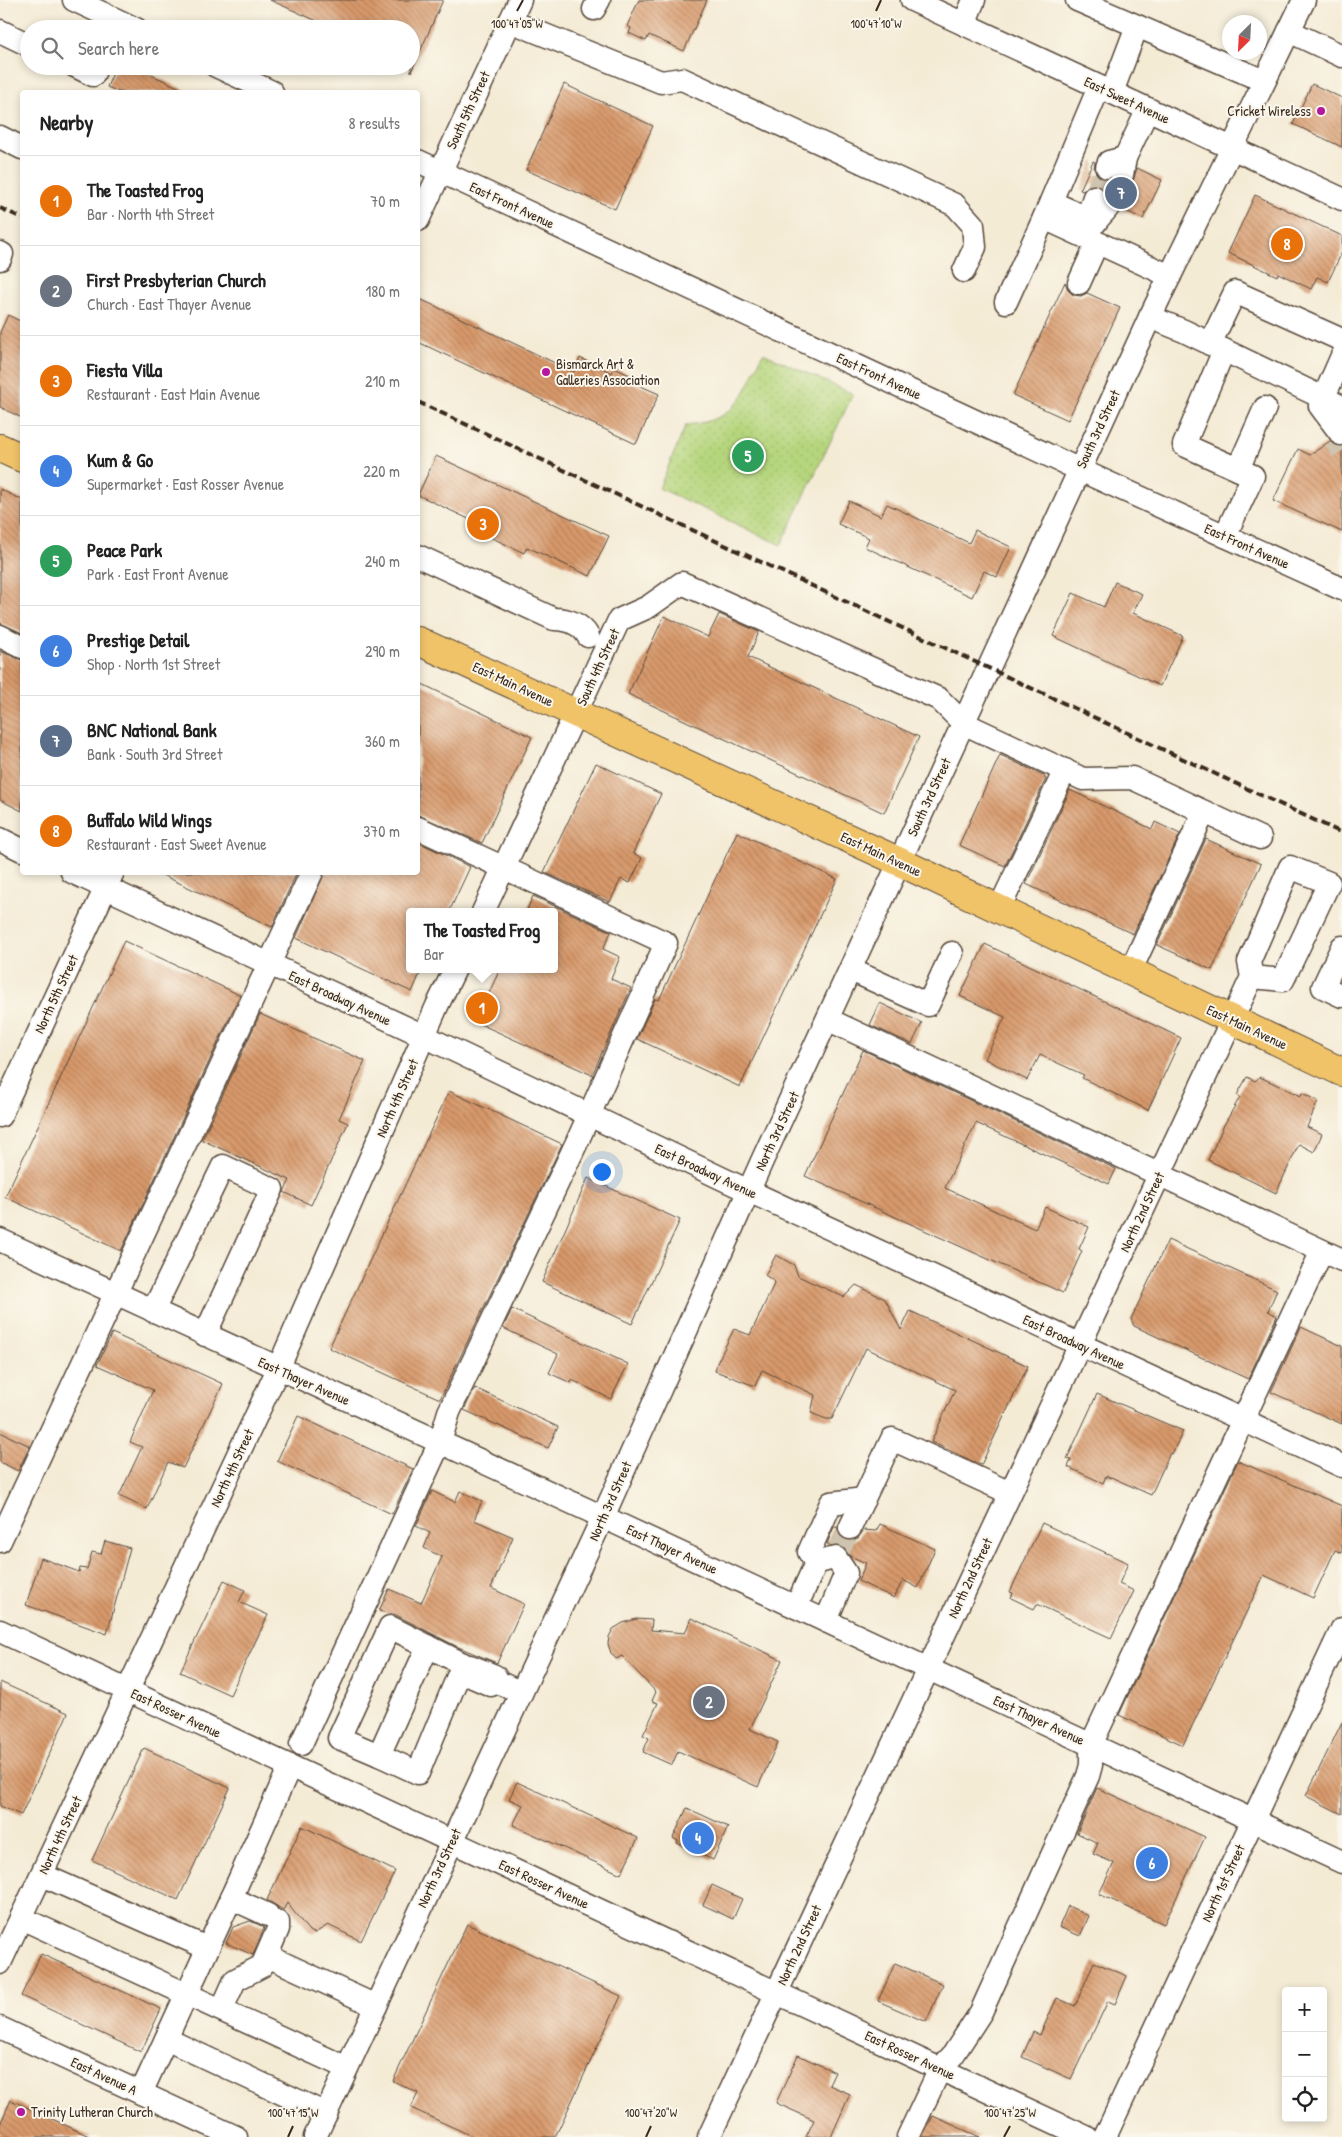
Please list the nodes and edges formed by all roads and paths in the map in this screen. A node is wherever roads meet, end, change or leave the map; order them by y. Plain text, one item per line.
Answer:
1 (74, 0) edge
2 (520, 0) edge
3 (912, 0) edge
4 (974, 0) edge
5 (1077, 0) edge
6 (1304, 0) edge
7 (1108, 7) edge
8 (112, 20) edge
9 (510, 21) junction
10 (964, 24) junction
11 (1137, 26) junction
12 (0, 31) edge
13 (1288, 31) junction
14 (20, 40) edge
15 (1342, 56) edge
16 (235, 75) edge
17 (1264, 81) junction
18 (268, 90) edge
19 (1106, 90) junction
20 (1148, 109) junction
21 (0, 137) edge
22 (20, 147) edge
23 (1232, 148) junction
24 (420, 162) edge
25 (1119, 170) tunnel mouth
26 (440, 171) junction
27 (1342, 199) edge
28 (1104, 204) tunnel mouth
29 (1047, 210) junction
30 (420, 216) edge
31 (1097, 243) junction
32 (0, 253) edge
33 (0, 259) edge
34 (964, 270) dead end
35 (1170, 276) junction
36 (1079, 283) dead end
37 (1006, 302) dead end
38 (1150, 317) junction
39 (1342, 340) edge
40 (1217, 347) junction
41 (1342, 356) edge
42 (1265, 408) dead end
43 (1335, 419) edge
44 (0, 448) edge
45 (20, 457) edge
46 (1238, 469) junction
47 (1080, 470) junction
48 (1225, 536) junction
49 (420, 557) edge
50 (1342, 589) edge
51 (0, 636) edge
52 (598, 640) junction
53 (420, 642) edge
54 (20, 645) edge
55 (576, 713) junction
56 (964, 723) junction
57 (1064, 770) junction
58 (1204, 812) junction
59 (420, 829) edge
60 (1260, 838) dead end
61 (0, 839) edge
62 (20, 849) edge
63 (900, 862) junction
64 (505, 868) junction
65 (86, 875) edge
66 (311, 875) edge
67 (109, 880) edge
68 (485, 908) edge
69 (998, 909) junction
70 (1342, 947) edge
71 (952, 953) dead end
72 (269, 965) junction
73 (851, 970) junction
74 (1130, 972) junction
75 (453, 973) edge
76 (1252, 978) junction
77 (1342, 996) edge
78 (828, 1020) junction
79 (1232, 1020) junction
80 (424, 1036) junction
81 (1342, 1072) edge
82 (0, 1116) edge
83 (589, 1116) junction
84 (1159, 1175) junction
85 (749, 1191) junction
86 (0, 1240) edge
87 (1322, 1251) junction
88 (1342, 1260) edge
89 (116, 1294) junction
90 (153, 1311) junction
91 (205, 1335) junction
92 (1079, 1344) junction
93 (278, 1369) junction
94 (1242, 1420) junction
95 (440, 1442) junction
96 (1342, 1466) edge
97 (1010, 1493) junction
98 (864, 1499) junction
99 (603, 1517) junction
100 (850, 1528) tunnel mouth
101 (0, 1541) edge
102 (831, 1557) junction
103 (796, 1607) junction
104 (826, 1621) junction
105 (1342, 1629) edge
106 (0, 1632) edge
107 (428, 1646) junction
108 (464, 1667) junction
109 (928, 1669) junction
110 (129, 1690) junction
111 (521, 1693) junction
112 (301, 1744) dead end
113 (1090, 1744) junction
114 (379, 1755) junction
115 (290, 1766) junction
116 (1253, 1820) junction
117 (452, 1840) junction
118 (1342, 1862) edge
119 (42, 1875) junction
120 (231, 1898) junction
121 (21, 1918) junction
122 (207, 1948) junction
123 (276, 1960) dead end
124 (0, 1963) edge
125 (186, 1993) junction
126 (777, 1993) junction
127 (376, 2006) junction
128 (222, 2009) junction
129 (0, 2028) edge
130 (166, 2039) junction
131 (347, 2068) junction
132 (940, 2069) junction
133 (141, 2093) junction
134 (326, 2114) junction
135 (236, 2137) edge
136 (315, 2137) edge
137 (709, 2137) edge
138 (908, 2137) edge
139 (1086, 2137) edge
140 (1105, 2137) edge

1 - 8 street
2 - 9 street, South 5th Street
3 - 10 street, East Sweet Avenue
4 - 10 street
5 - 7 street
6 - 13 street, South 3rd Street
7 - 11 street
9 - 26 street, South 5th Street
9 - 34 street
10 - 19 street, East Sweet Avenue
11 - 17 street
11 - 19 street
12 - 14 street
13 - 15 street
13 - 17 street, South 3rd Street
16 - 18 street
17 - 23 street, South 3rd Street
19 - 20 street, East Sweet Avenue
19 - 29 street
20 - 23 street, East Sweet Avenue
20 - 25 street
21 - 22 street
23 - 27 street, East Sweet Avenue
23 - 35 street, South 3rd Street
24 - 26 street, East Front Avenue
26 - 30 street, South 5th Street
26 - 47 street, East Front Avenue
28 - 29 street
29 - 31 street
29 - 37 street
31 - 35 street
31 - 36 street
32 - 33 street
35 - 38 street, South 3rd Street
38 - 40 street
38 - 47 street, South 3rd Street
39 - 40 street
40 - 43 street
40 - 46 street
41 - 43 street
42 - 46 street
44 - 45 main road
46 - 48 street
47 - 48 street, East Front Avenue
47 - 56 street, South 3rd Street
48 - 50 street, East Front Avenue
49 - 52 street
51 - 54 street
52 - 55 street, South 4th Street
52 - 56 street, South 4th Street
53 - 55 main road, East Main Avenue
55 - 63 main road, East Main Avenue
55 - 64 street
56 - 57 street
56 - 63 street, South 3rd Street
57 - 58 street
57 - 69 street
58 - 60 street
58 - 74 street
59 - 64 street
61 - 62 street
63 - 69 main road, East Main Avenue
63 - 73 street, North 3rd Street
64 - 68 street
64 - 83 street
65 - 67 street, East Broadway Avenue
66 - 72 street
67 - 72 street, East Broadway Avenue
67 - 82 street, North 5th Street
69 - 74 main road, East Main Avenue
70 - 77 street
71 - 73 street
72 - 80 street, East Broadway Avenue
72 - 89 street
73 - 78 street, North 3rd Street
74 - 79 main road, East Main Avenue
75 - 80 street, North 4th Street
76 - 76 street
76 - 79 street, North 2nd Street
78 - 84 street
78 - 85 street, North 3rd Street
79 - 81 main road, East Main Avenue
79 - 84 street, North 2nd Street
80 - 83 street, East Broadway Avenue
80 - 93 street, North 4th Street
83 - 85 street, East Broadway Avenue
83 - 95 street
84 - 87 street
84 - 92 street, North 2nd Street
85 - 92 street, East Broadway Avenue
85 - 99 street, North 3rd Street
86 - 89 street, East Thayer Avenue
87 - 88 street
87 - 94 street
89 - 90 street, East Thayer Avenue
89 - 101 street
90 - 91 street, East Thayer Avenue
90 - 91 street
91 - 93 street, East Thayer Avenue
92 - 94 street, East Broadway Avenue
92 - 97 street, North 2nd Street
93 - 95 street, East Thayer Avenue
93 - 110 street, North 4th Street
94 - 96 street, East Broadway Avenue
94 - 113 street
95 - 99 street, East Thayer Avenue
95 - 112 street
97 - 98 street
97 - 109 street, North 2nd Street
98 - 100 street
98 - 102 street
99 - 103 street, East Thayer Avenue
99 - 111 street, North 3rd Street
102 - 103 street
102 - 104 street
103 - 104 street, East Thayer Avenue
104 - 109 street, East Thayer Avenue
105 - 116 street, North 1st Street
106 - 110 street, East Rosser Avenue
107 - 108 street
107 - 114 street
107 - 114 street
108 - 111 street
108 - 114 street
109 - 113 street, East Thayer Avenue
109 - 126 street, North 2nd Street
110 - 115 street, East Rosser Avenue
110 - 119 street, North 4th Street
111 - 117 street, North 3rd Street
113 - 116 street, East Thayer Avenue
113 - 132 street
115 - 117 street, East Rosser Avenue
115 - 120 street
116 - 118 street, East Thayer Avenue
116 - 140 street, North 1st Street
117 - 126 street, East Rosser Avenue
117 - 127 street, North 3rd Street
119 - 121 street, North 4th Street
119 - 122 street
120 - 122 street
120 - 128 street
121 - 124 street, North 4th Street
121 - 125 street
122 - 125 street
123 - 127 street
125 - 128 street
125 - 130 street
126 - 132 street, East Rosser Avenue
126 - 137 street, North 2nd Street
127 - 131 street, North 3rd Street
128 - 131 street
129 - 133 street, East Avenue A
130 - 133 street
130 - 134 street
131 - 134 street, North 3rd Street
132 - 138 street
132 - 139 street, East Rosser Avenue
133 - 135 street, East Avenue A
134 - 136 street, North 3rd Street

